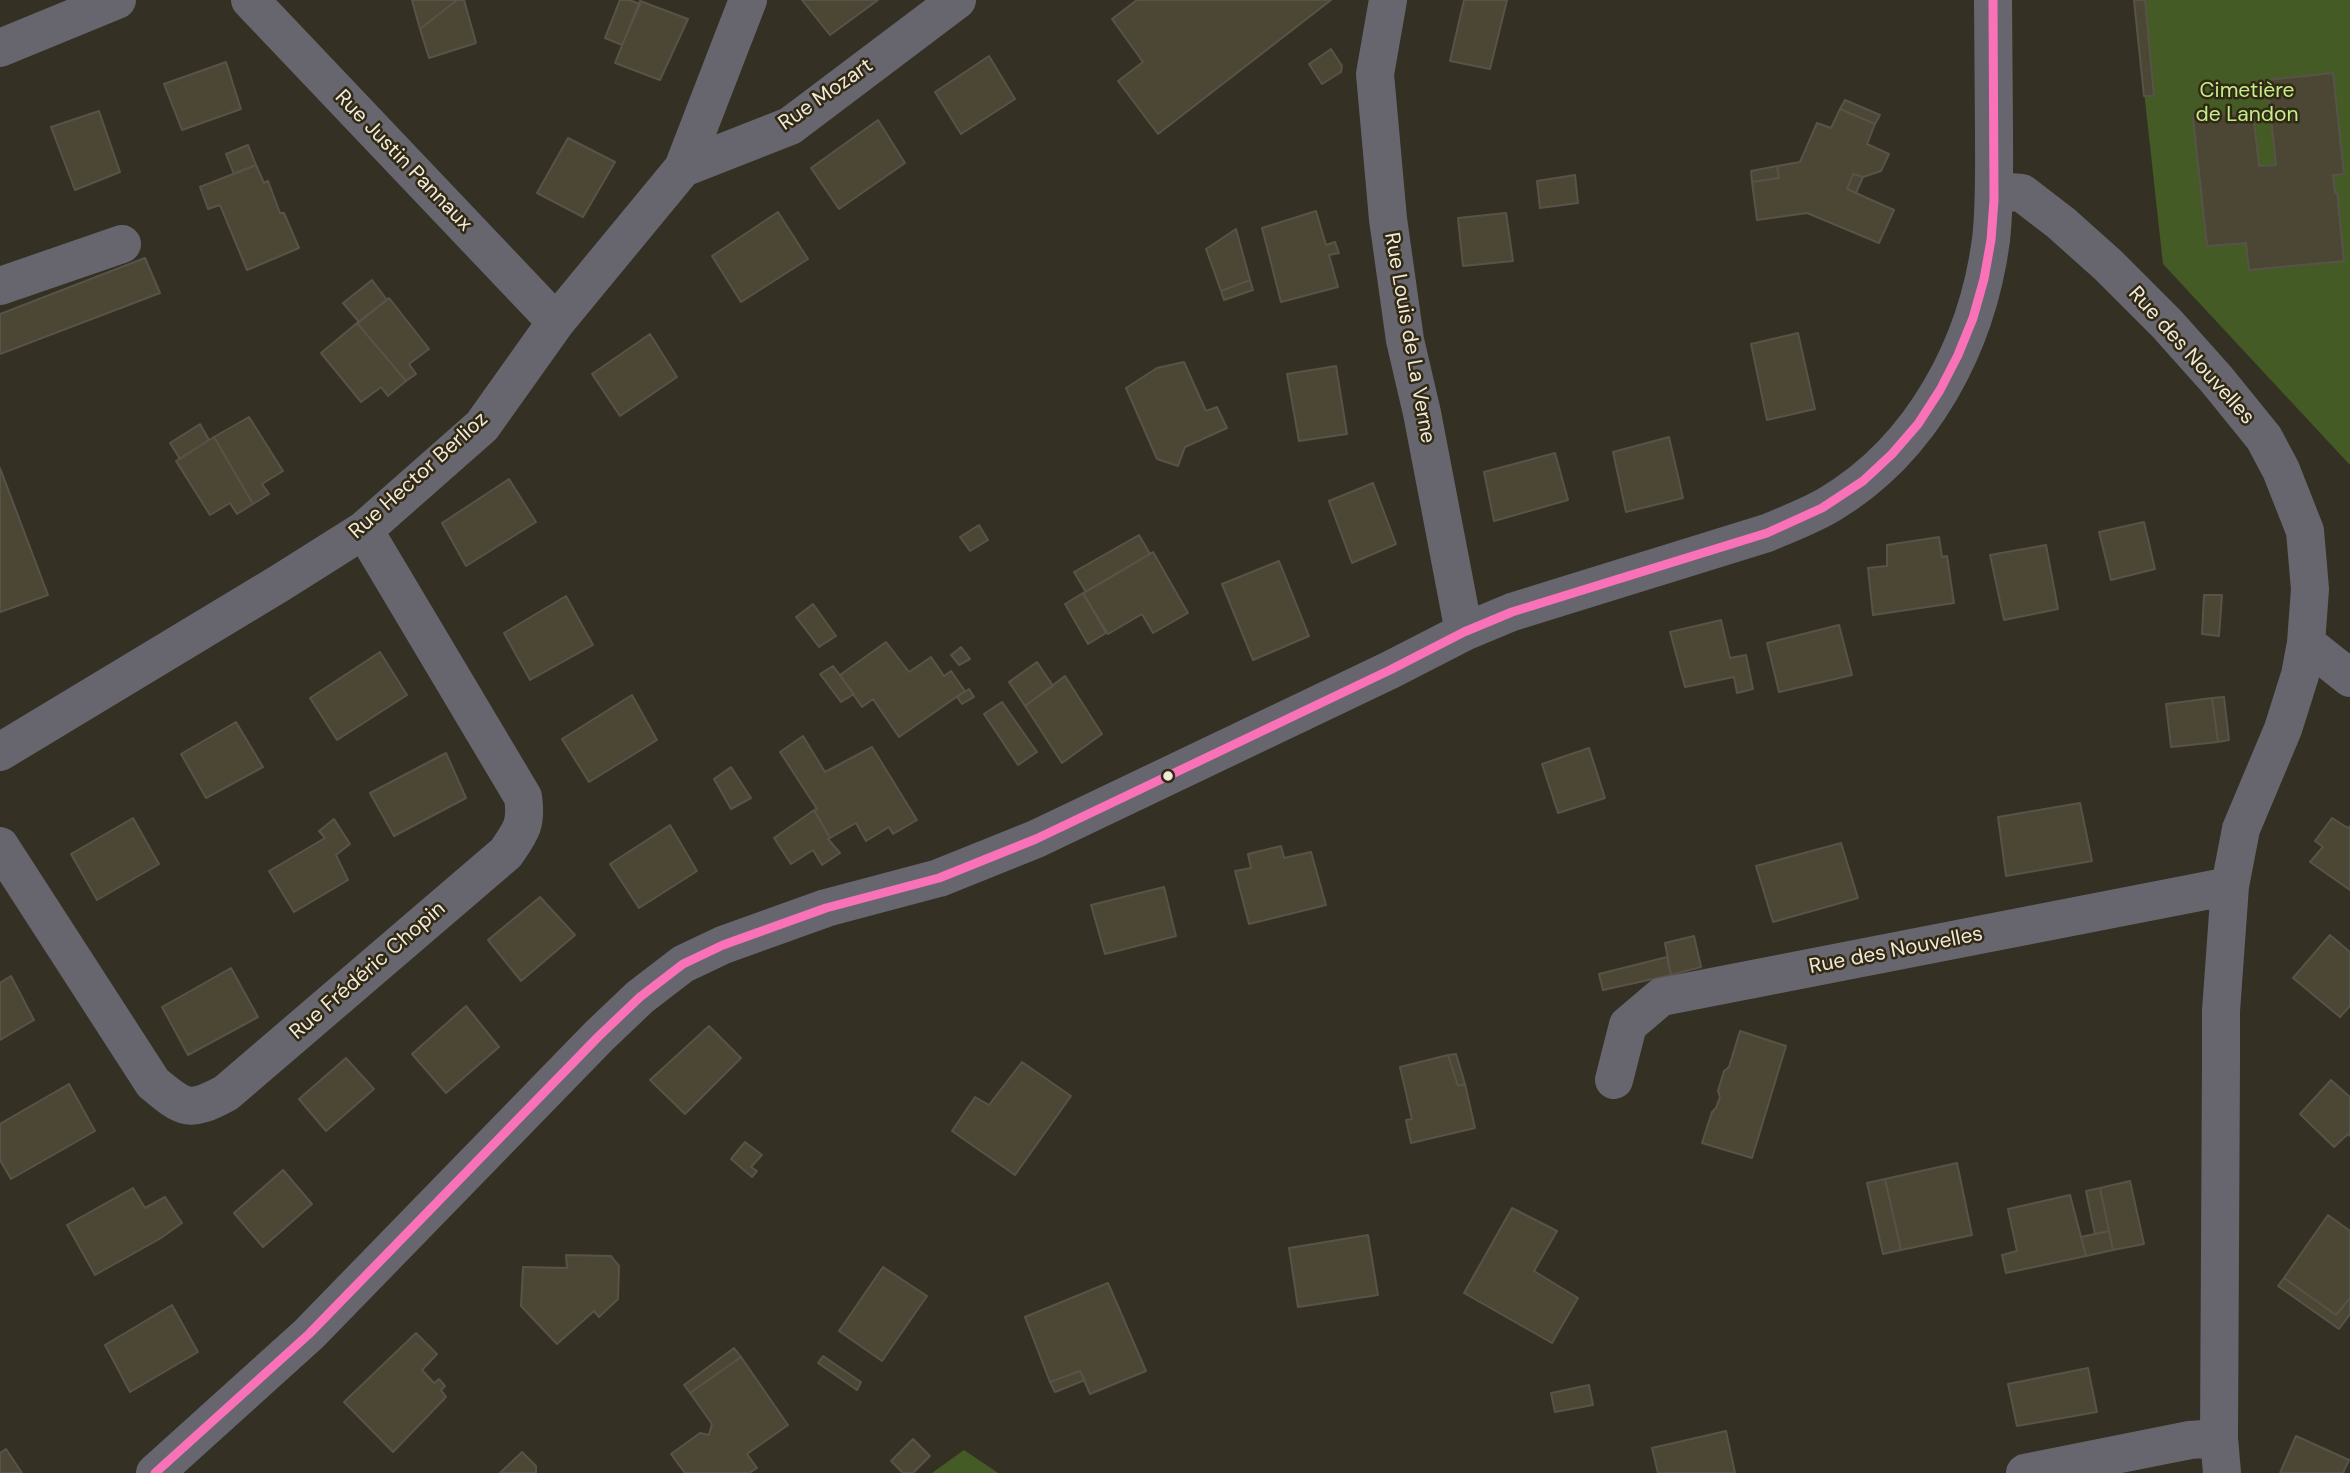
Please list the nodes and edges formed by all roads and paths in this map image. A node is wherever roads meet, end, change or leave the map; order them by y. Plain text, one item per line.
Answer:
1 (117, 0) edge
2 (250, 0) edge
3 (748, 0) edge
4 (957, 0) edge
5 (1388, 0) edge
6 (1993, 0) edge
7 (0, 48) edge
8 (683, 168) junction
9 (1994, 191) junction
10 (122, 244) dead end
11 (0, 286) edge
12 (556, 322) junction
13 (364, 530) junction
14 (1464, 632) junction
15 (2306, 643) junction
16 (2350, 678) edge
17 (0, 751) edge
18 (0, 846) edge
19 (2230, 886) junction
20 (1614, 1080) dead end
21 (2220, 1456) edge
22 (155, 1473) edge
23 (2025, 1473) edge

1 - 7 street
2 - 12 street, Rue Justin Pannaux
3 - 8 street, Rue Hector Berlioz
4 - 8 street, Rue Mozart
5 - 14 street, Rue Louis de La Verne
6 - 9 street
8 - 12 street, Rue Hector Berlioz
9 - 14 street
9 - 15 street, Rue des Nouvelles
10 - 11 street
12 - 13 street, Rue Hector Berlioz
13 - 17 street, Rue Hector Berlioz
13 - 18 street, Rue Frédéric Chopin
14 - 22 street
15 - 16 street
15 - 19 street, Rue des Nouvelles
19 - 20 street, Rue des Nouvelles
19 - 21 street, Rue des Nouvelles
21 - 23 street, Rue des Nouvelles

